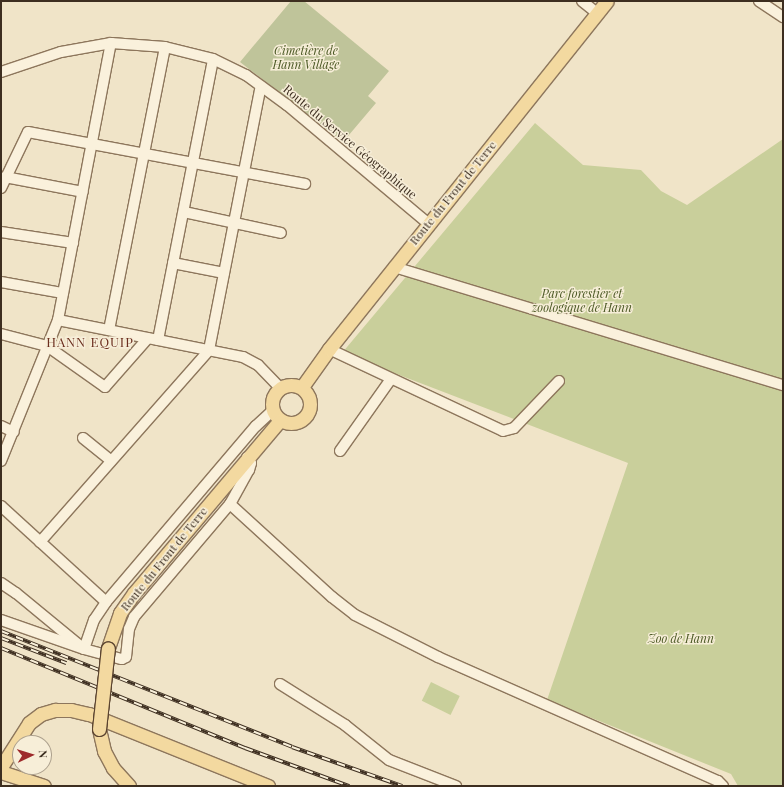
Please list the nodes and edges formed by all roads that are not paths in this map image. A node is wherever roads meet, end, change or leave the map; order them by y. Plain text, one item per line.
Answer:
1 (582, 1) edge
2 (607, 1) edge
3 (758, 1) edge
4 (597, 13) junction
5 (783, 17) edge
6 (111, 43) junction
7 (165, 47) junction
8 (213, 59) junction
9 (1, 72) edge
10 (261, 86) junction
11 (92, 144) junction
12 (144, 154) junction
13 (194, 163) junction
14 (244, 172) junction
15 (5, 178) junction
16 (305, 184) dead end
17 (1, 188) edge
18 (82, 192) junction
19 (184, 212) junction
20 (234, 223) junction
21 (429, 224) junction
22 (1, 232) edge
23 (280, 233) dead end
24 (73, 243) junction
25 (173, 263) junction
26 (394, 267) junction
27 (224, 273) junction
28 (1, 282) edge
29 (63, 293) junction
30 (58, 320) junction
31 (109, 330) junction
32 (1, 334) edge
33 (153, 339) junction
34 (48, 346) junction
35 (329, 349) junction
36 (208, 350) junction
37 (391, 379) junction
38 (559, 381) dead end
39 (783, 384) edge
40 (302, 387) junction
41 (280, 388) junction
42 (276, 415) junction
43 (1, 426) edge
44 (256, 426) junction
45 (14, 432) junction
46 (266, 436) junction
47 (83, 438) dead end
48 (340, 451) dead end
49 (247, 457) junction
50 (111, 461) junction
51 (1, 462) edge
52 (230, 504) junction
53 (1, 506) edge
54 (40, 542) junction
55 (1, 583) edge
56 (106, 602) junction
57 (1, 620) edge
58 (84, 649) junction
59 (280, 684) dead end
60 (1, 767) edge
61 (1, 772) edge
62 (44, 786) edge
63 (129, 786) edge
64 (268, 786) edge
65 (456, 786) edge
66 (723, 786) edge

1 - 4 street
2 - 4 main road, Route du Front de Terre
3 - 5 street
4 - 21 main road, Route du Front de Terre
6 - 7 street, Route du Service Géographique
6 - 9 street, Route du Service Géographique
6 - 11 street
7 - 8 street, Route du Service Géographique
7 - 12 street
8 - 10 street, Route du Service Géographique
8 - 13 street
10 - 14 street
10 - 21 street, Route du Service Géographique
11 - 12 street
11 - 15 street
11 - 18 street
12 - 13 street
12 - 31 street
13 - 14 street
13 - 19 street
14 - 16 street
14 - 20 street
15 - 17 street
15 - 18 street
18 - 24 street
19 - 20 street
19 - 25 street
20 - 23 street
20 - 27 street
21 - 26 main road, Route du Front de Terre
22 - 24 street
24 - 29 street
25 - 27 street
25 - 33 street
26 - 35 main road, Route du Front de Terre
26 - 39 street
27 - 36 street
28 - 29 street
29 - 30 street
30 - 31 street
30 - 34 street
31 - 33 street
32 - 34 street
33 - 34 street
33 - 36 street
34 - 45 street
35 - 37 street
35 - 40 main road, Route du Front de Terre
36 - 41 street
36 - 50 street
37 - 38 street
37 - 48 street
40 - 41 main road
40 - 42 main road
41 - 42 main road, Route du Front de Terre
42 - 44 street
42 - 46 main road, Route du Front de Terre
43 - 45 street
44 - 46 street
44 - 56 street
45 - 51 street
46 - 49 main road, Route du Front de Terre
47 - 50 street
49 - 52 street
49 - 63 main road, Route du Front de Terre, bridge
50 - 54 street
52 - 58 street
52 - 66 street
53 - 54 street
54 - 56 street
55 - 58 street
56 - 58 street
57 - 58 street
59 - 65 street
60 - 64 main road
61 - 62 main road

